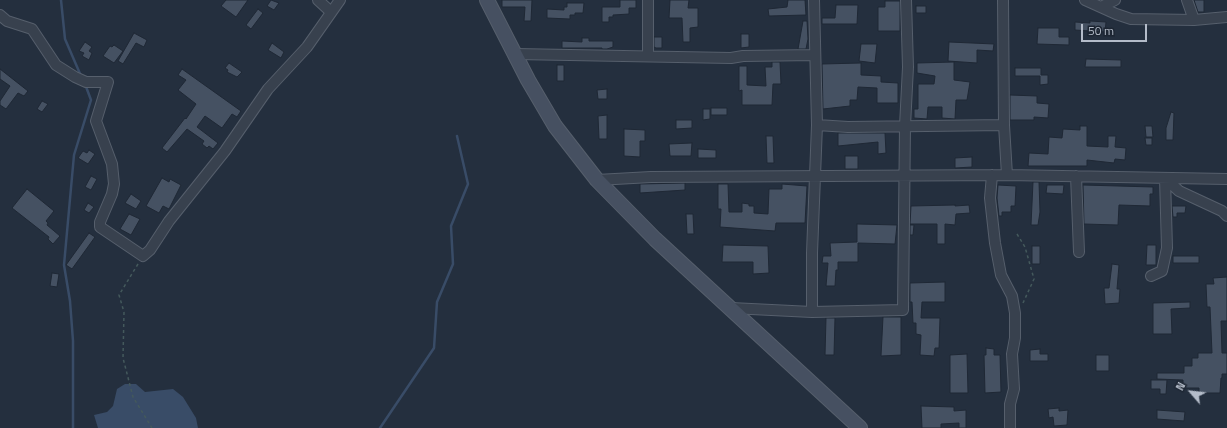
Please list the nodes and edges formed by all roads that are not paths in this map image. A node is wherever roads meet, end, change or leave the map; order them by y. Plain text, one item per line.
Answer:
1 (318, 0) edge
2 (340, 0) edge
3 (487, 0) edge
4 (648, 0) edge
5 (814, 0) edge
6 (906, 0) edge
7 (1003, 0) edge
8 (1085, 0) edge
9 (1115, 0) edge
10 (1187, 0) edge
11 (1101, 7) junction
12 (331, 12) junction
13 (0, 15) edge
14 (1227, 17) edge
15 (1194, 20) junction
16 (516, 54) junction
17 (648, 55) junction
18 (815, 55) junction
19 (817, 125) junction
20 (1004, 125) junction
21 (905, 126) junction
22 (992, 175) junction
23 (1007, 175) junction
24 (814, 176) junction
25 (906, 176) junction
26 (1076, 176) junction
27 (1165, 178) junction
28 (1227, 179) edge
29 (597, 180) junction
30 (1227, 216) edge
31 (1079, 252) dead end
32 (1151, 276) dead end
33 (731, 308) junction
34 (812, 312) junction
35 (860, 428) edge
36 (1010, 428) edge

1 - 12 street
2 - 12 street
3 - 16 main road
4 - 17 street
5 - 18 street
6 - 21 street
7 - 20 street
8 - 11 street
9 - 11 street
10 - 15 street
11 - 15 street
12 - 13 street
14 - 15 street
16 - 17 street
16 - 29 main road
17 - 18 street
18 - 19 street
19 - 21 street
19 - 24 street
20 - 21 street
20 - 23 street
21 - 25 street
22 - 23 street
22 - 25 street
22 - 36 street
23 - 26 street
24 - 25 street
24 - 29 street
24 - 34 street
25 - 34 street
26 - 27 street
26 - 31 street
27 - 28 street
27 - 30 street
27 - 32 street
29 - 33 main road
33 - 34 street
33 - 35 main road

